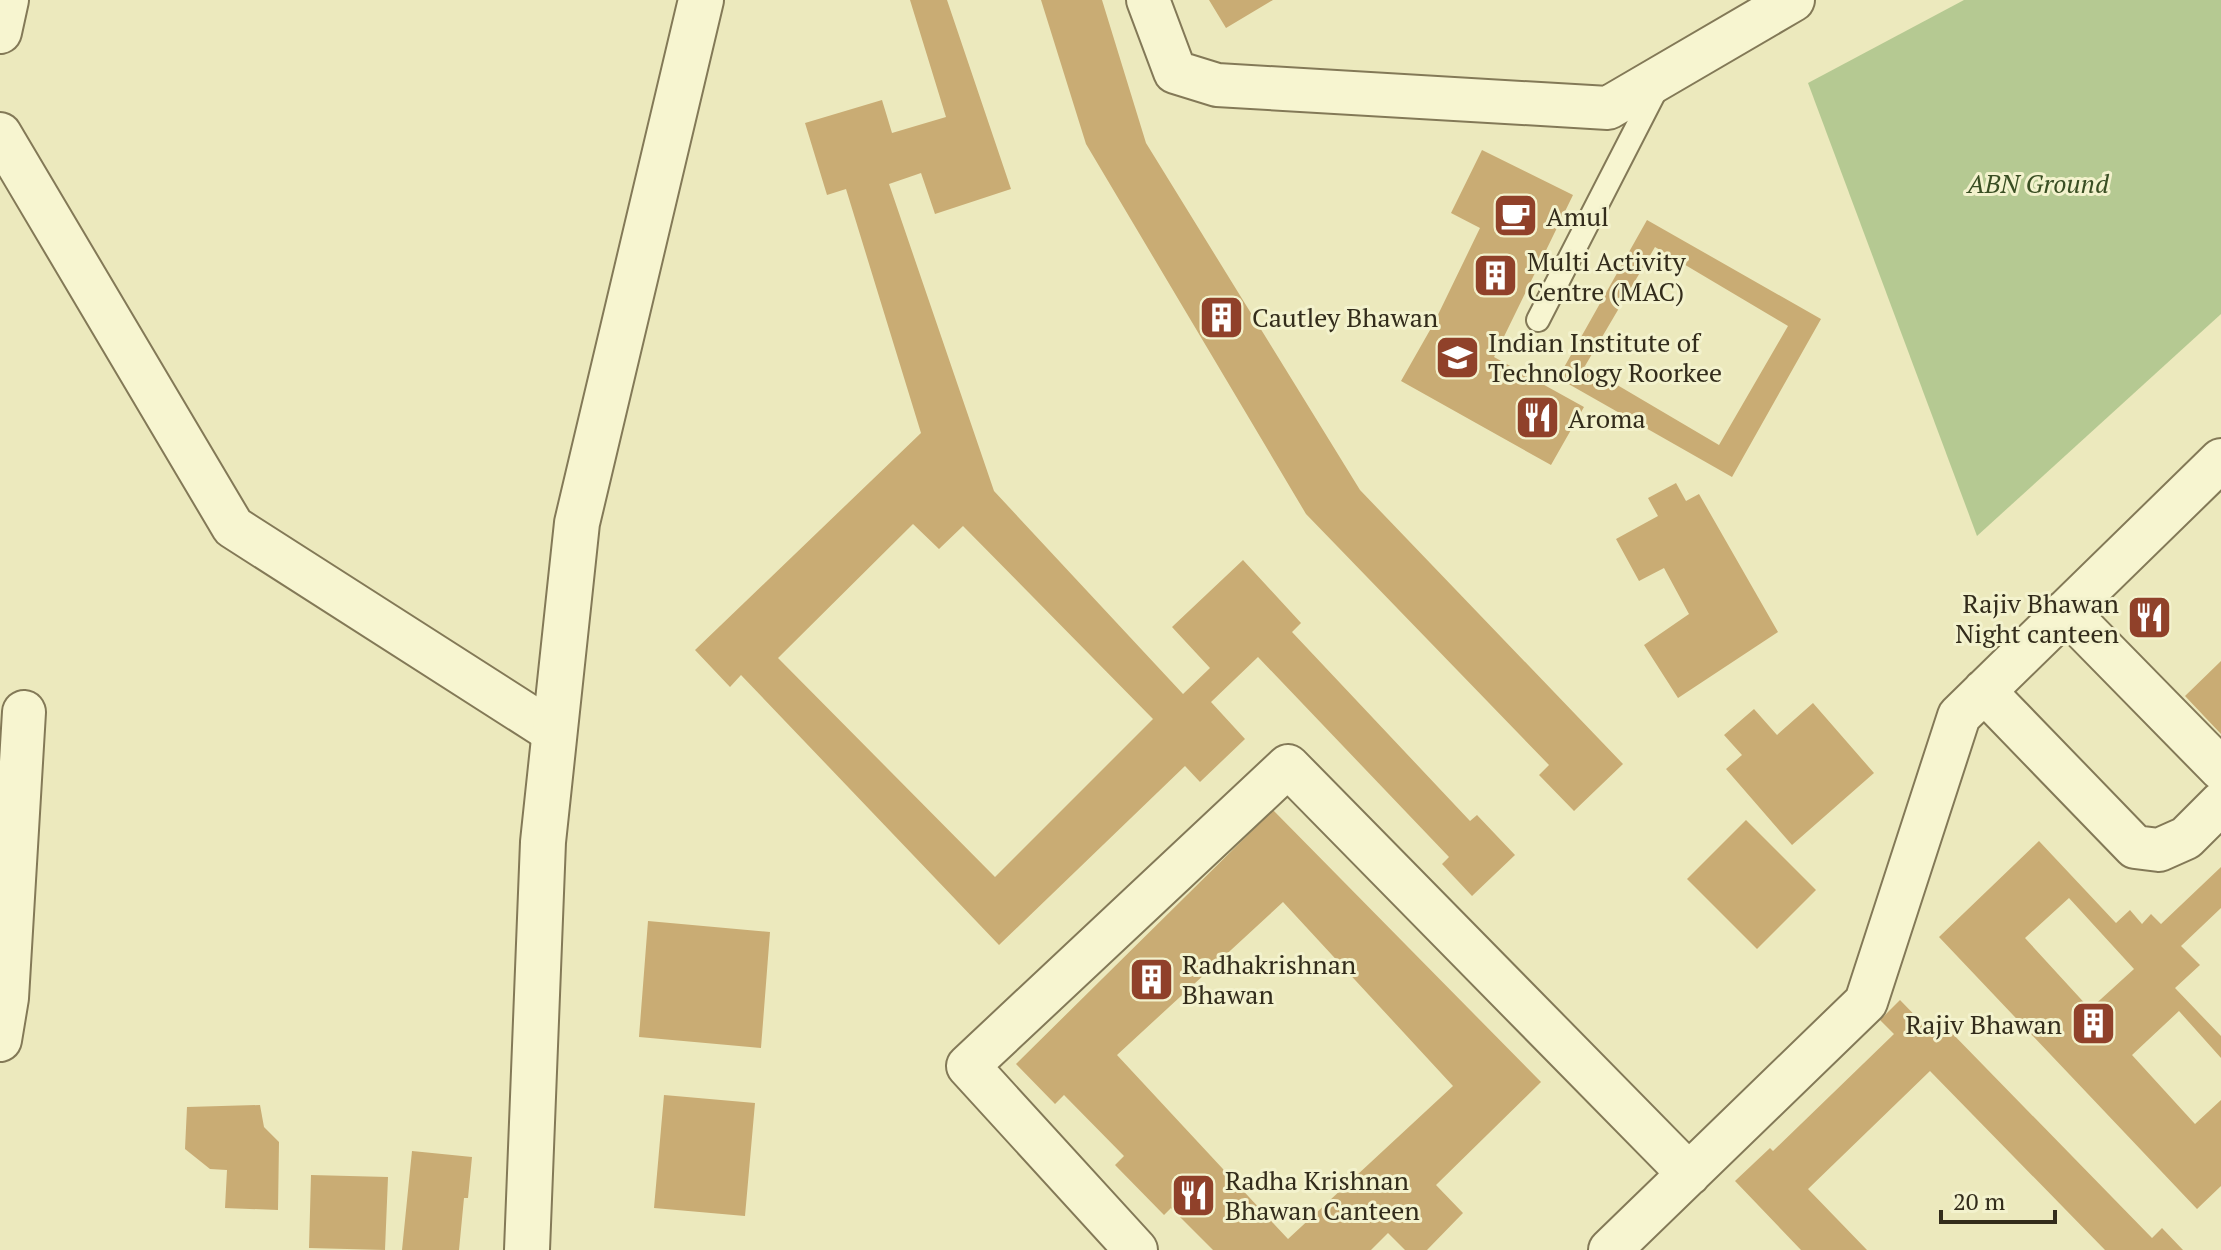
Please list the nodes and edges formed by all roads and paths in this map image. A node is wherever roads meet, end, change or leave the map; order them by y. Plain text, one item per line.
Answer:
1 (7, 0) edge
2 (701, 0) edge
3 (1148, 0) edge
4 (1793, 0) edge
5 (0, 32) edge
6 (1663, 76) junction
7 (0, 134) edge
8 (1538, 320) dead end
9 (2221, 460) edge
10 (2066, 611) junction
11 (1984, 691) junction
12 (24, 712) dead end
13 (555, 733) junction
14 (2221, 769) edge
15 (2221, 803) edge
16 (0, 1040) edge
17 (1689, 1174) junction
18 (527, 1250) edge
19 (1136, 1250) edge
20 (1610, 1250) edge

1 - 5 street
2 - 13 street
3 - 6 street
4 - 6 street
6 - 8 lane
7 - 13 street
9 - 10 street
10 - 11 street
10 - 14 street
11 - 15 street
11 - 17 street
12 - 16 street
13 - 18 street
17 - 19 street
17 - 20 street

